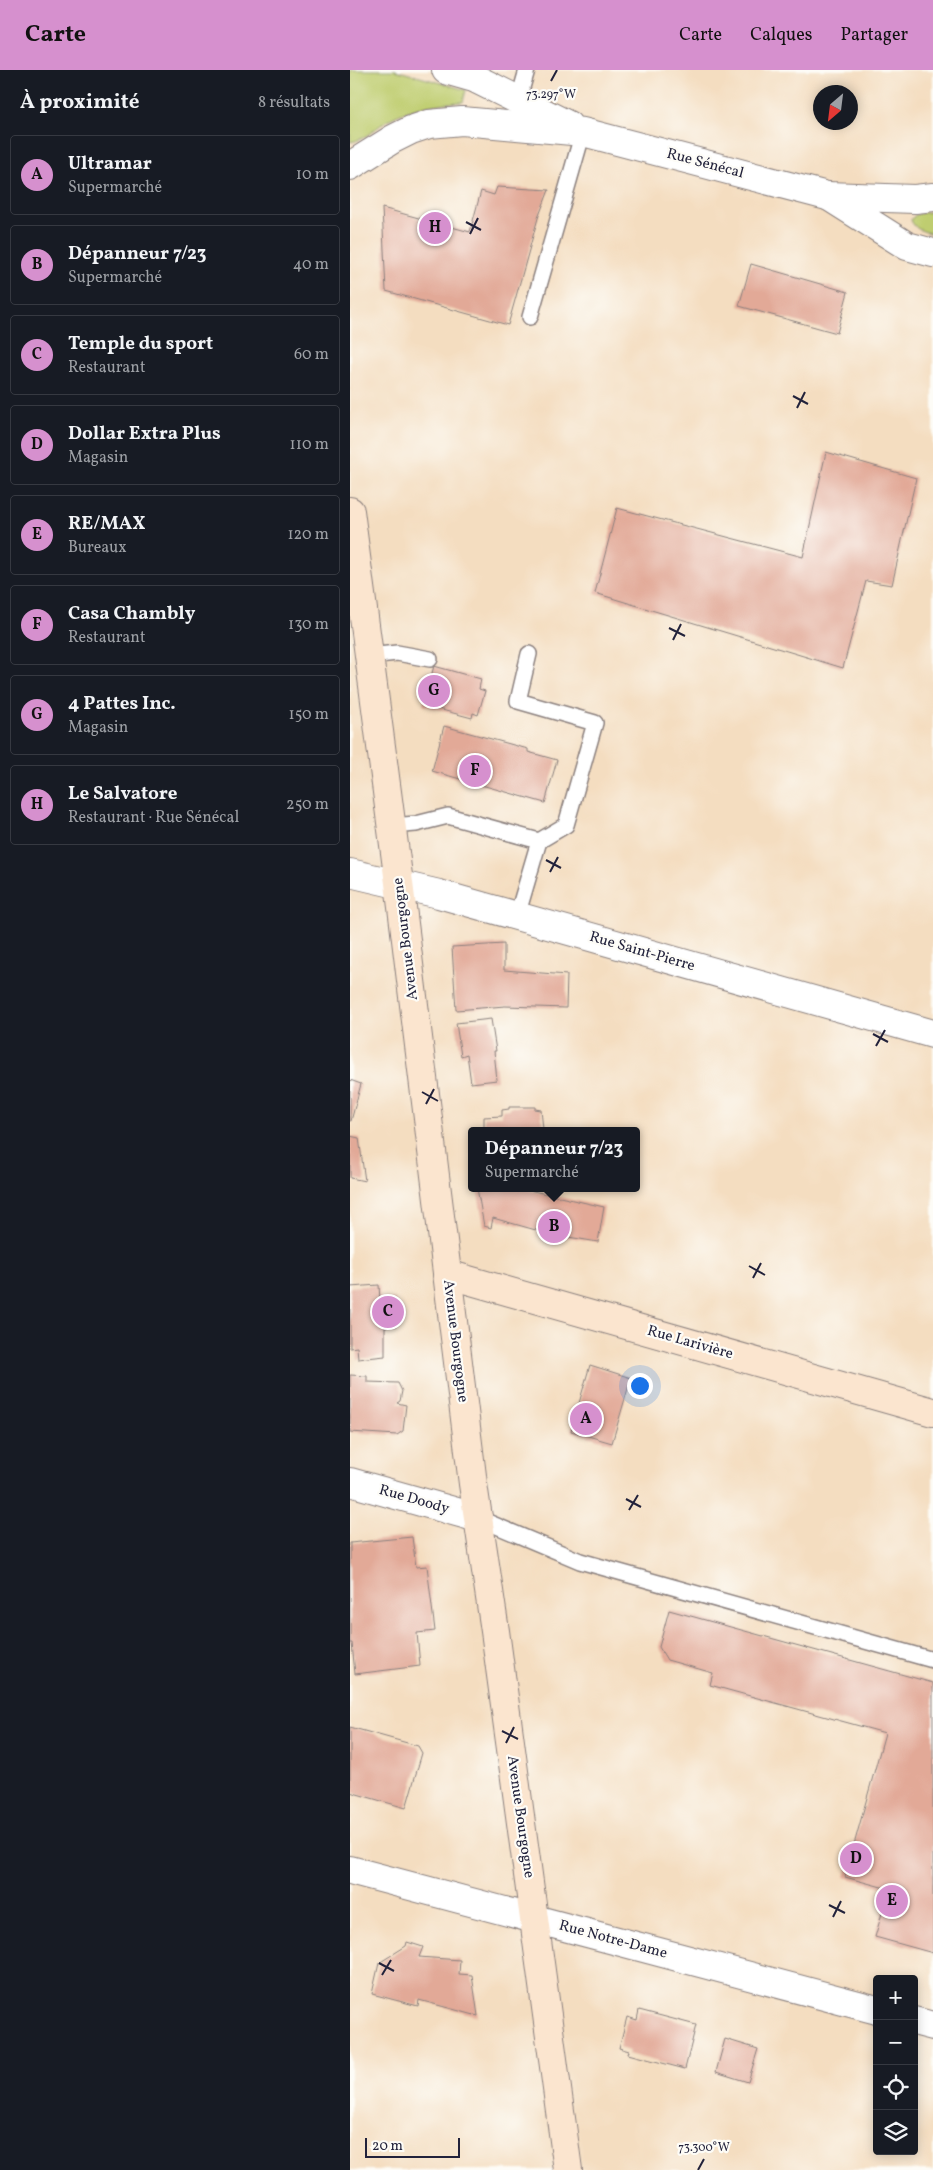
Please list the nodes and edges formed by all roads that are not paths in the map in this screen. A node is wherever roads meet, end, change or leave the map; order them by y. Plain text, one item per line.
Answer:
1 (446, 70) edge
2 (527, 70) edge
3 (515, 113) junction
4 (583, 132) junction
5 (350, 166) edge
6 (827, 196) junction
7 (933, 197) edge
8 (933, 253) edge
9 (530, 317) dead end
10 (350, 511) edge
11 (350, 516) edge
12 (356, 598) edge
13 (529, 654) dead end
14 (369, 656) junction
15 (430, 659) dead end
16 (392, 826) junction
17 (539, 841) junction
18 (350, 873) edge
19 (399, 884) junction
20 (517, 916) junction
21 (933, 1034) edge
22 (446, 1274) junction
23 (933, 1412) edge
24 (350, 1482) edge
25 (478, 1518) junction
26 (933, 1660) edge
27 (350, 1870) edge
28 (534, 1920) junction
29 (873, 2009) edge
30 (918, 2022) edge
31 (933, 2026) edge
32 (568, 2170) edge

1 - 3 street, Rue Sénécal
2 - 3 lane
3 - 4 street, Rue Sénécal
3 - 5 street, Rue Sénécal
4 - 6 street, Rue Sénécal
4 - 9 lane
6 - 7 street, Rue Sénécal
6 - 8 street, Rue Sénécal
10 - 11 street, Avenue Bourgogne
11 - 12 street, Avenue Bourgogne
12 - 14 street, Avenue Bourgogne
13 - 17 lane
14 - 15 lane
14 - 16 street, Avenue Bourgogne
16 - 17 lane
16 - 19 street, Avenue Bourgogne
17 - 20 lane
18 - 19 street, Rue Saint-Pierre
19 - 20 street, Rue Saint-Pierre
19 - 22 street, Avenue Bourgogne
20 - 21 street, Rue Saint-Pierre
22 - 23 street, Rue Larivière
22 - 25 street, Avenue Bourgogne
24 - 25 street, Rue Doody
25 - 26 lane
25 - 28 street, Avenue Bourgogne
27 - 28 street, Rue Notre-Dame
28 - 29 street, Rue Notre-Dame
28 - 32 street, Avenue Bourgogne
30 - 31 street

